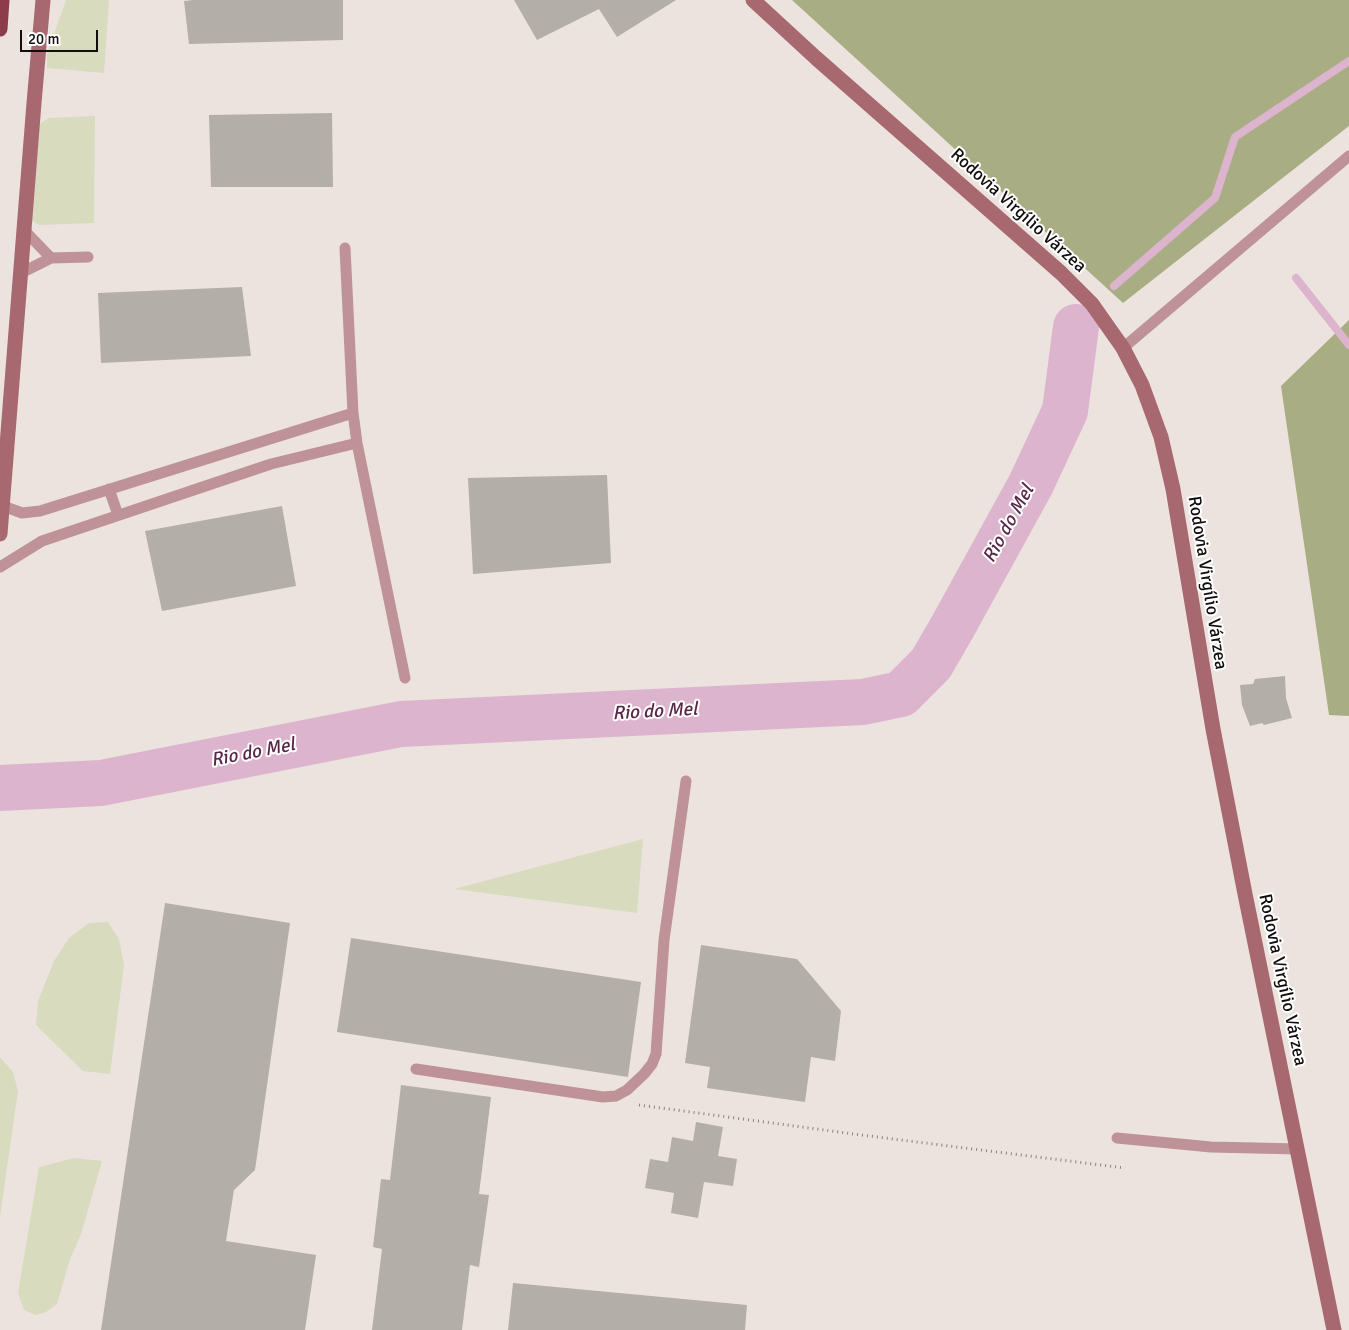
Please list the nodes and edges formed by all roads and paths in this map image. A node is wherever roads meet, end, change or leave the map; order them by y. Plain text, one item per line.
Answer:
1 (2, 0) edge
2 (43, 0) edge
3 (753, 0) edge
4 (0, 29) edge
5 (1349, 156) edge
6 (24, 230) junction
7 (345, 248) dead end
8 (88, 257) dead end
9 (51, 258) junction
10 (21, 273) junction
11 (1123, 348) junction
12 (353, 413) junction
13 (356, 443) junction
14 (109, 490) junction
15 (3, 506) junction
16 (118, 515) junction
17 (0, 534) edge
18 (0, 567) edge
19 (405, 678) dead end
20 (686, 781) dead end
21 (416, 1069) dead end
22 (616, 1096) junction
23 (1117, 1138) dead end
24 (1298, 1149) junction
25 (1125, 1168) dead end
26 (1334, 1330) edge

1 - 4 highway
2 - 6 main road
3 - 11 main road, Rodovia Virgílio Várzea
5 - 11 lane
6 - 9 lane
6 - 10 main road
7 - 12 lane
8 - 9 lane
9 - 10 lane
10 - 15 main road
11 - 24 main road, Rodovia Virgílio Várzea
12 - 13 lane
12 - 14 lane
13 - 16 lane
13 - 19 lane
14 - 15 lane
14 - 16 lane
15 - 17 main road
16 - 18 lane
20 - 22 lane
21 - 22 lane
22 - 25 path
23 - 24 lane
24 - 26 main road, Rodovia Virgílio Várzea

